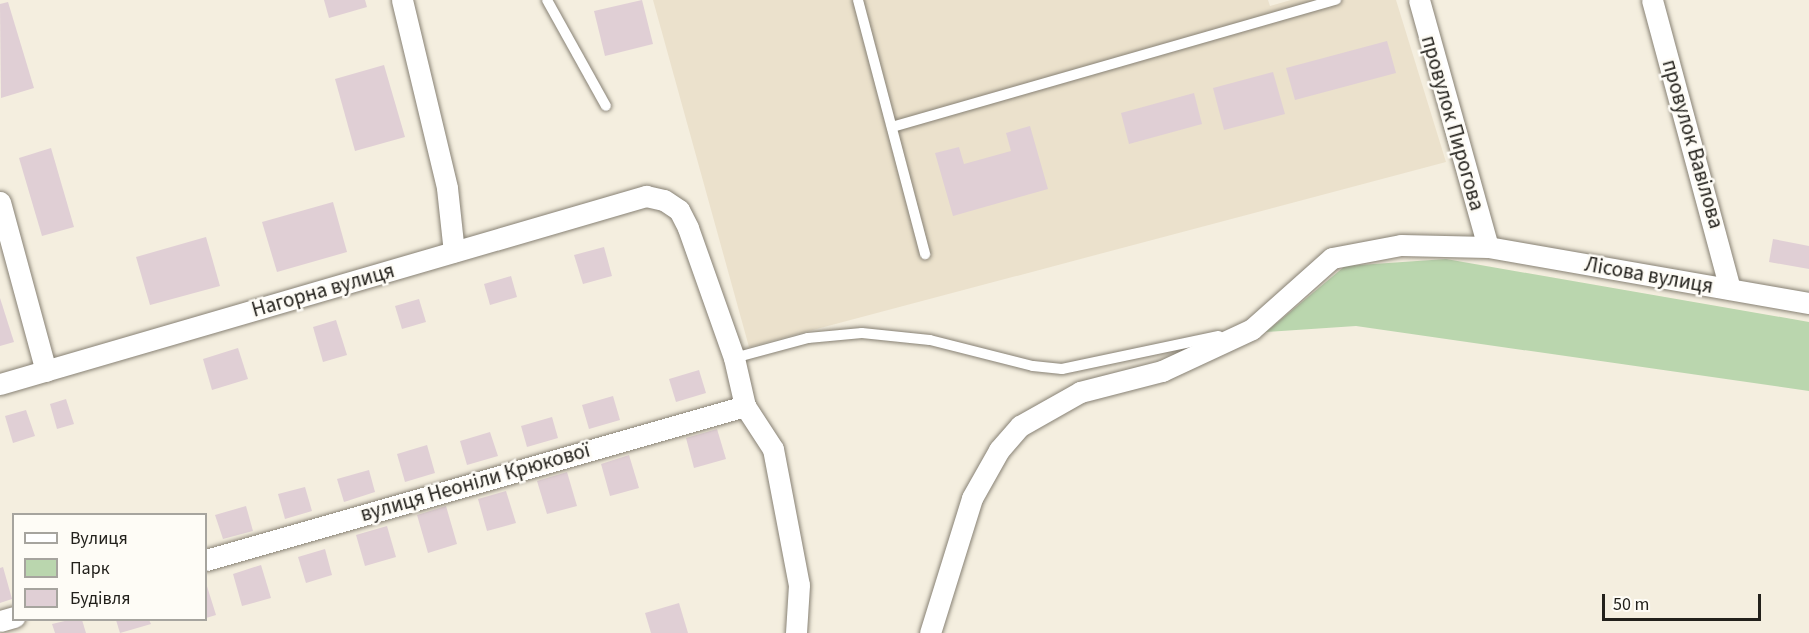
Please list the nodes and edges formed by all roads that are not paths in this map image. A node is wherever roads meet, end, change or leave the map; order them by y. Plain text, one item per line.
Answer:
1 (402, 0) edge
2 (547, 0) edge
3 (858, 0) edge
4 (1336, 0) edge
5 (1419, 0) edge
6 (1652, 0) edge
7 (606, 106) dead end
8 (892, 127) junction
9 (0, 202) edge
10 (1488, 247) junction
11 (454, 252) junction
12 (925, 254) dead end
13 (1730, 289) junction
14 (1809, 303) edge
15 (1252, 329) junction
16 (734, 357) junction
17 (46, 371) junction
18 (0, 384) edge
19 (745, 406) junction
20 (207, 560) edge
21 (796, 633) edge
22 (930, 633) edge

1 - 11 street
2 - 7 lane
3 - 8 lane
4 - 8 lane
5 - 10 street, провулок Пирогова
6 - 13 street, провулок Вавілова
8 - 12 lane
9 - 17 street
10 - 13 street, Лісова вулиця
10 - 15 street, Лісова вулиця
11 - 16 street, Нагорна вулиця
11 - 17 street, Нагорна вулиця
13 - 14 street, Лісова вулиця
15 - 16 lane
15 - 22 street, Лісова вулиця
16 - 19 street
17 - 18 street, Нагорна вулиця
19 - 20 street, вулиця Неоніли Крюкової
19 - 21 street

